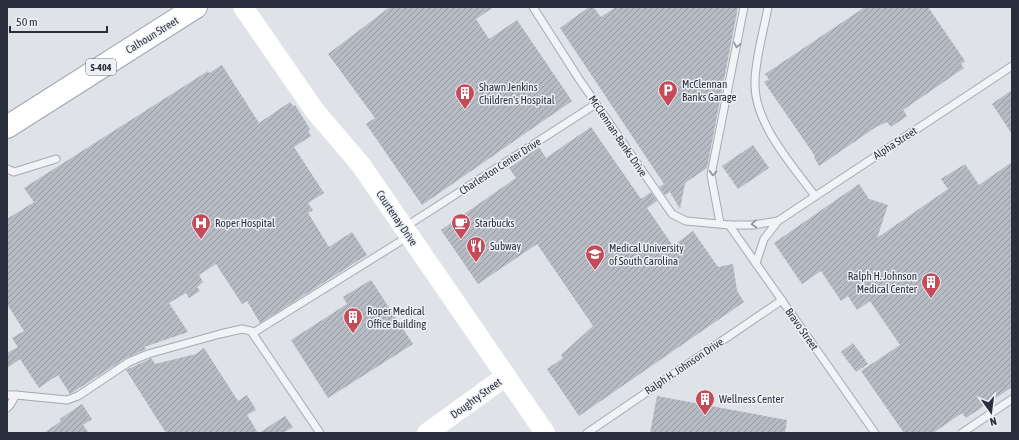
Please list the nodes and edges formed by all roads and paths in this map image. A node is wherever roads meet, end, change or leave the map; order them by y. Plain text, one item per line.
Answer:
1 (196, 7) edge
2 (243, 7) edge
3 (533, 7) edge
4 (744, 7) edge
5 (768, 7) edge
6 (1012, 66) edge
7 (596, 104) junction
8 (7, 127) edge
9 (56, 159) dead end
10 (7, 169) edge
11 (815, 196) junction
12 (778, 221) junction
13 (720, 223) junction
14 (729, 225) junction
15 (406, 232) junction
16 (756, 263) junction
17 (782, 300) junction
18 (253, 333) junction
19 (506, 376) junction
20 (7, 395) edge
21 (16, 395) junction
22 (1012, 399) edge
23 (7, 408) edge
24 (320, 433) edge
25 (427, 433) edge
26 (545, 433) edge
27 (587, 433) edge
28 (875, 433) edge
29 (962, 433) edge

1 - 8 main road, Calhoun Street / S-404
2 - 15 street, Courtenay Drive
3 - 7 lane, McClennan-Banks Drive
4 -> 13 lane
5 - 11 lane
6 - 11 lane, Alpha Street
7 - 13 lane, McClennan-Banks Drive
7 - 15 lane, Charleston Center Drive
9 - 10 lane
11 - 12 lane, Alpha Street
12 -> 14 lane, Alpha Street
12 - 16 lane, Alpha Street
13 - 14 lane, McClennan-Banks Drive
14 - 16 lane, Bravo Street
15 - 18 lane, Charleston Center Drive
15 - 19 street, Courtenay Drive
16 - 17 lane, Bravo Street
17 - 27 lane, Ralph H. Johnson Drive
17 - 28 lane, Bravo Street
18 - 21 lane
18 - 24 lane
19 - 25 street, Doughty Street
19 - 26 street, Courtenay Drive
20 - 21 lane
21 - 23 lane
22 - 29 lane

